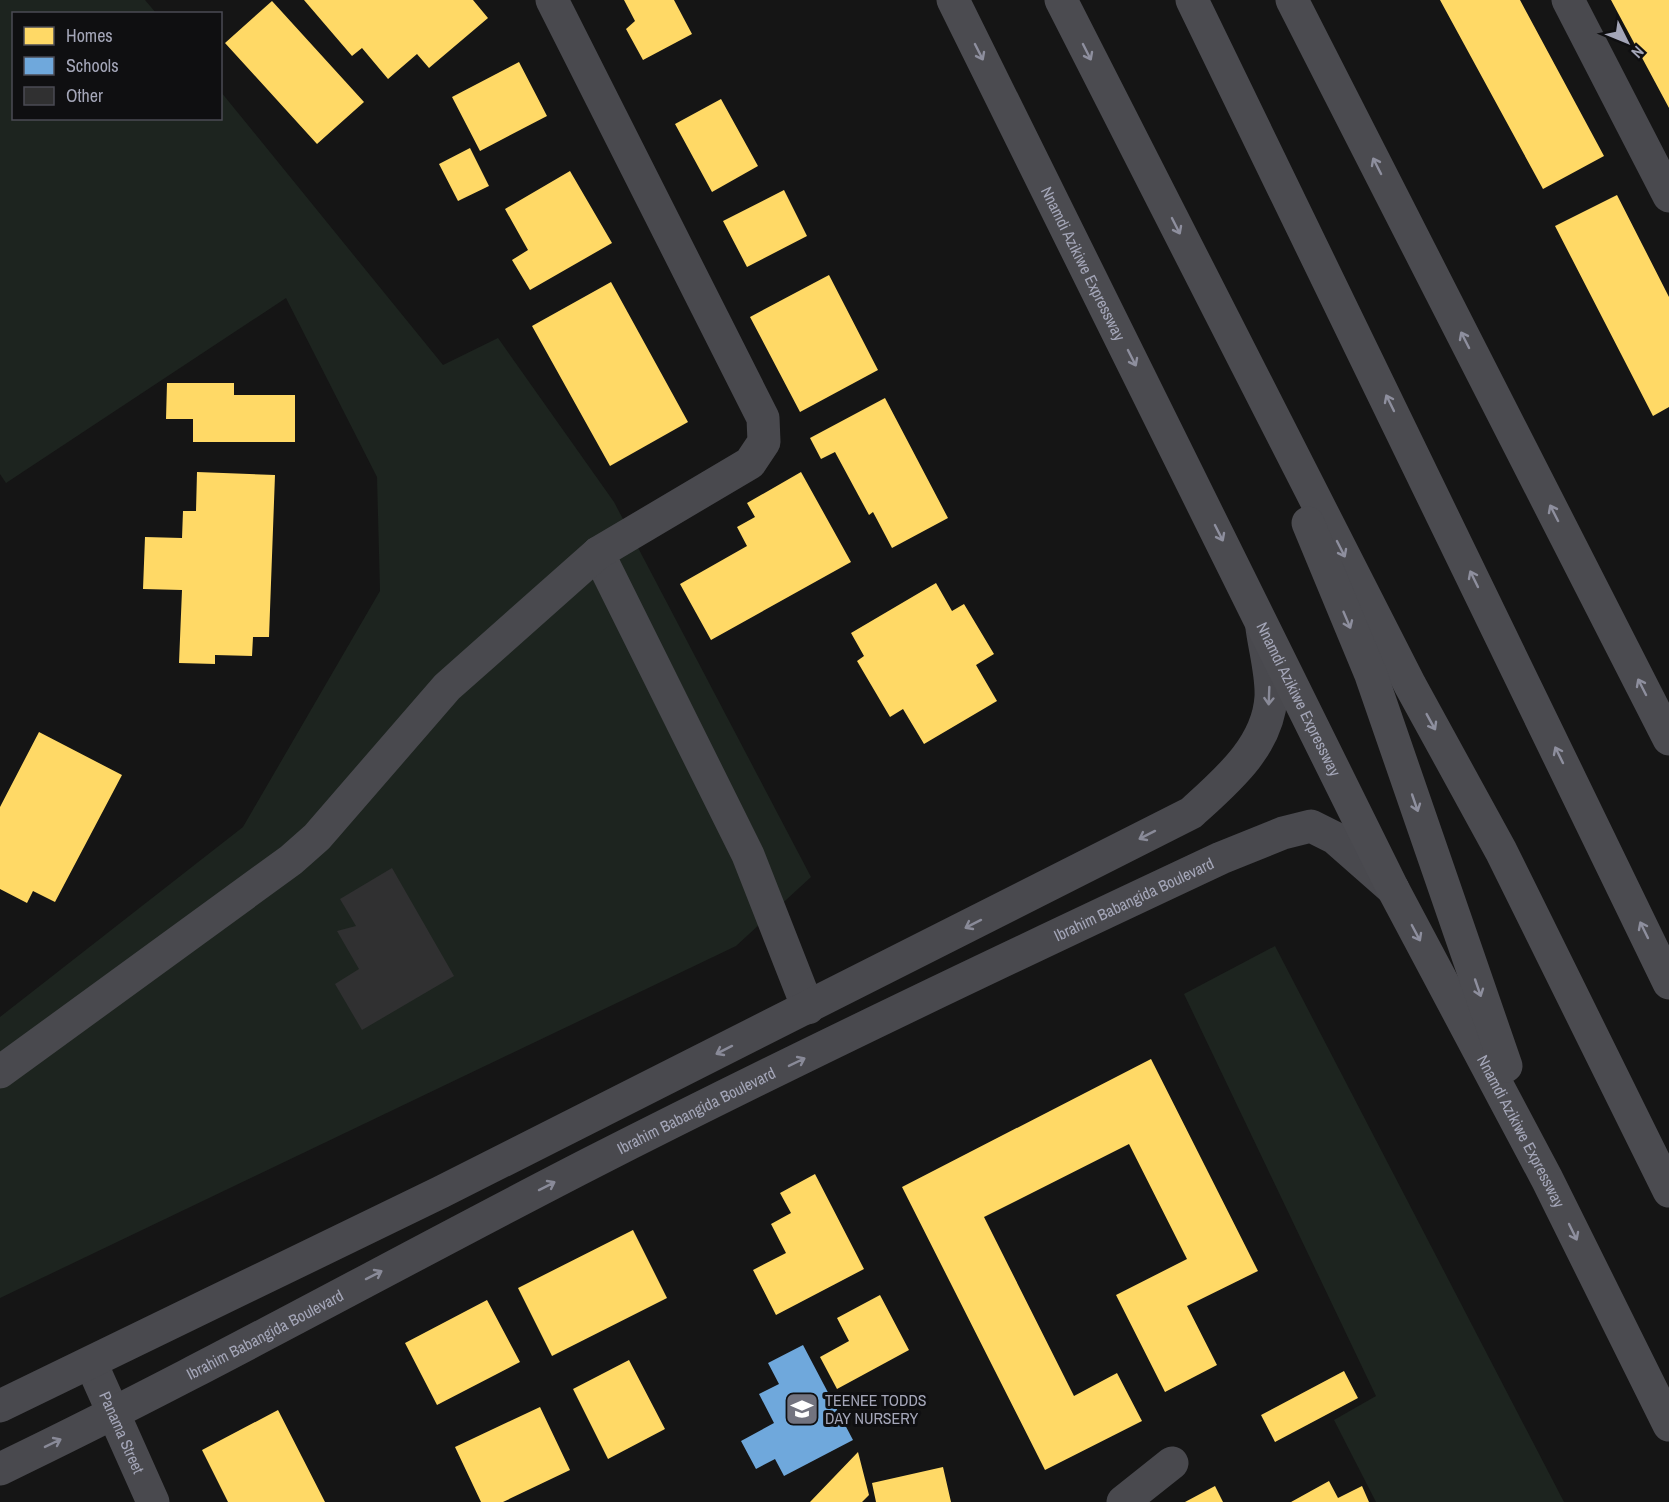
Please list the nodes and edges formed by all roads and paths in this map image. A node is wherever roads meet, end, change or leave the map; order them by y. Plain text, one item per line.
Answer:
1 (552, 0) edge
2 (953, 0) edge
3 (1061, 0) edge
4 (1192, 0) edge
5 (1292, 0) edge
6 (1568, 0) edge
7 (1669, 196) edge
8 (1270, 408) junction
9 (598, 553) junction
10 (1261, 617) junction
11 (1669, 739) edge
12 (1393, 889) junction
13 (1669, 983) edge
14 (808, 1008) junction
15 (0, 1072) edge
16 (1547, 1179) junction
17 (1669, 1191) edge
18 (91, 1363) junction
19 (1661, 1405) edge
20 (0, 1406) edge
21 (112, 1415) junction
22 (1669, 1425) edge
23 (1172, 1463) dead end
24 (0, 1469) edge
25 (153, 1502) edge
26 (1123, 1502) edge

1 - 9 street
2 -> 10 highway, Nnamdi Azikiwe Expressway
3 -> 8 highway
13 -> 4 highway
11 -> 5 highway
6 - 7 street
8 -> 16 highway
8 -> 17 highway
9 - 14 street
9 - 15 street
10 - 12 highway, Nnamdi Azikiwe Expressway
10 -> 14 street
12 -> 16 highway, Nnamdi Azikiwe Expressway
21 -> 12 street, Ibrahim Babangida Boulevard
14 -> 18 street
16 -> 19 highway, Nnamdi Azikiwe Expressway
18 - 20 street
18 - 21 street, Panama Street
19 - 22 highway, Nnamdi Azikiwe Expressway
24 -> 21 street, Ibrahim Babangida Boulevard
21 - 25 street, Panama Street
23 - 26 street

